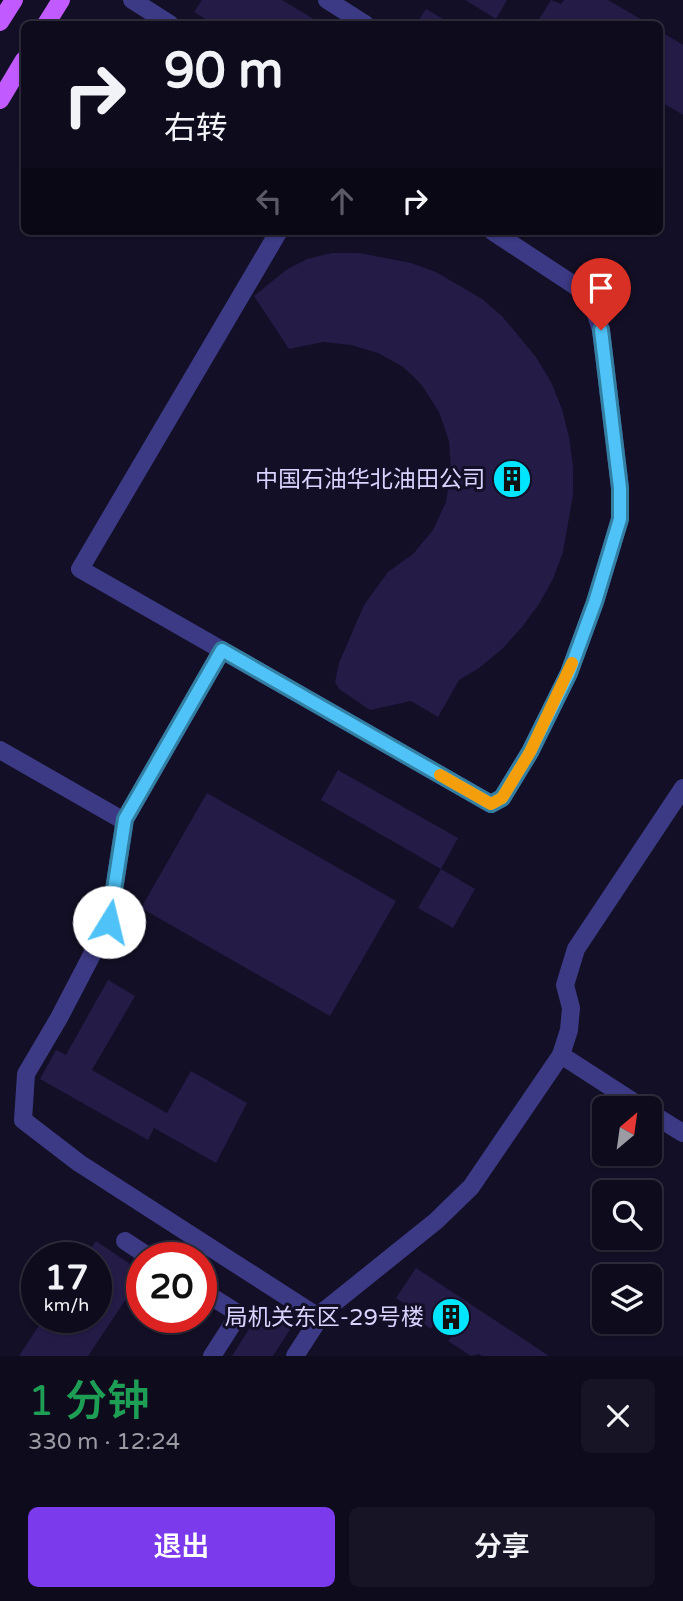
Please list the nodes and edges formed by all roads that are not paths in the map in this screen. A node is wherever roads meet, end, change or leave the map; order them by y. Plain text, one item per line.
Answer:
1 (14, 0) edge
2 (61, 0) edge
3 (132, 0) edge
4 (327, 0) edge
5 (48, 21) edge
6 (165, 21) edge
7 (360, 21) edge
8 (0, 22) edge
9 (21, 65) edge
10 (0, 100) edge
11 (277, 235) edge
12 (498, 235) edge
13 (222, 650) junction
14 (0, 750) edge
15 (683, 788) edge
16 (125, 819) junction
17 (561, 1055) junction
18 (624, 1096) edge
19 (662, 1120) edge
20 (683, 1133) edge
21 (217, 1300) edge
22 (320, 1318) junction
23 (212, 1356) edge
24 (295, 1356) edge

1 - 8 main road
2 - 5 main road
3 - 6 street
4 - 7 street
9 - 10 main road
11 - 13 street
12 - 13 street
13 - 16 street
14 - 16 street
15 - 17 street
16 - 22 street
17 - 18 street
17 - 22 street
19 - 20 street
21 - 23 street
22 - 24 street

